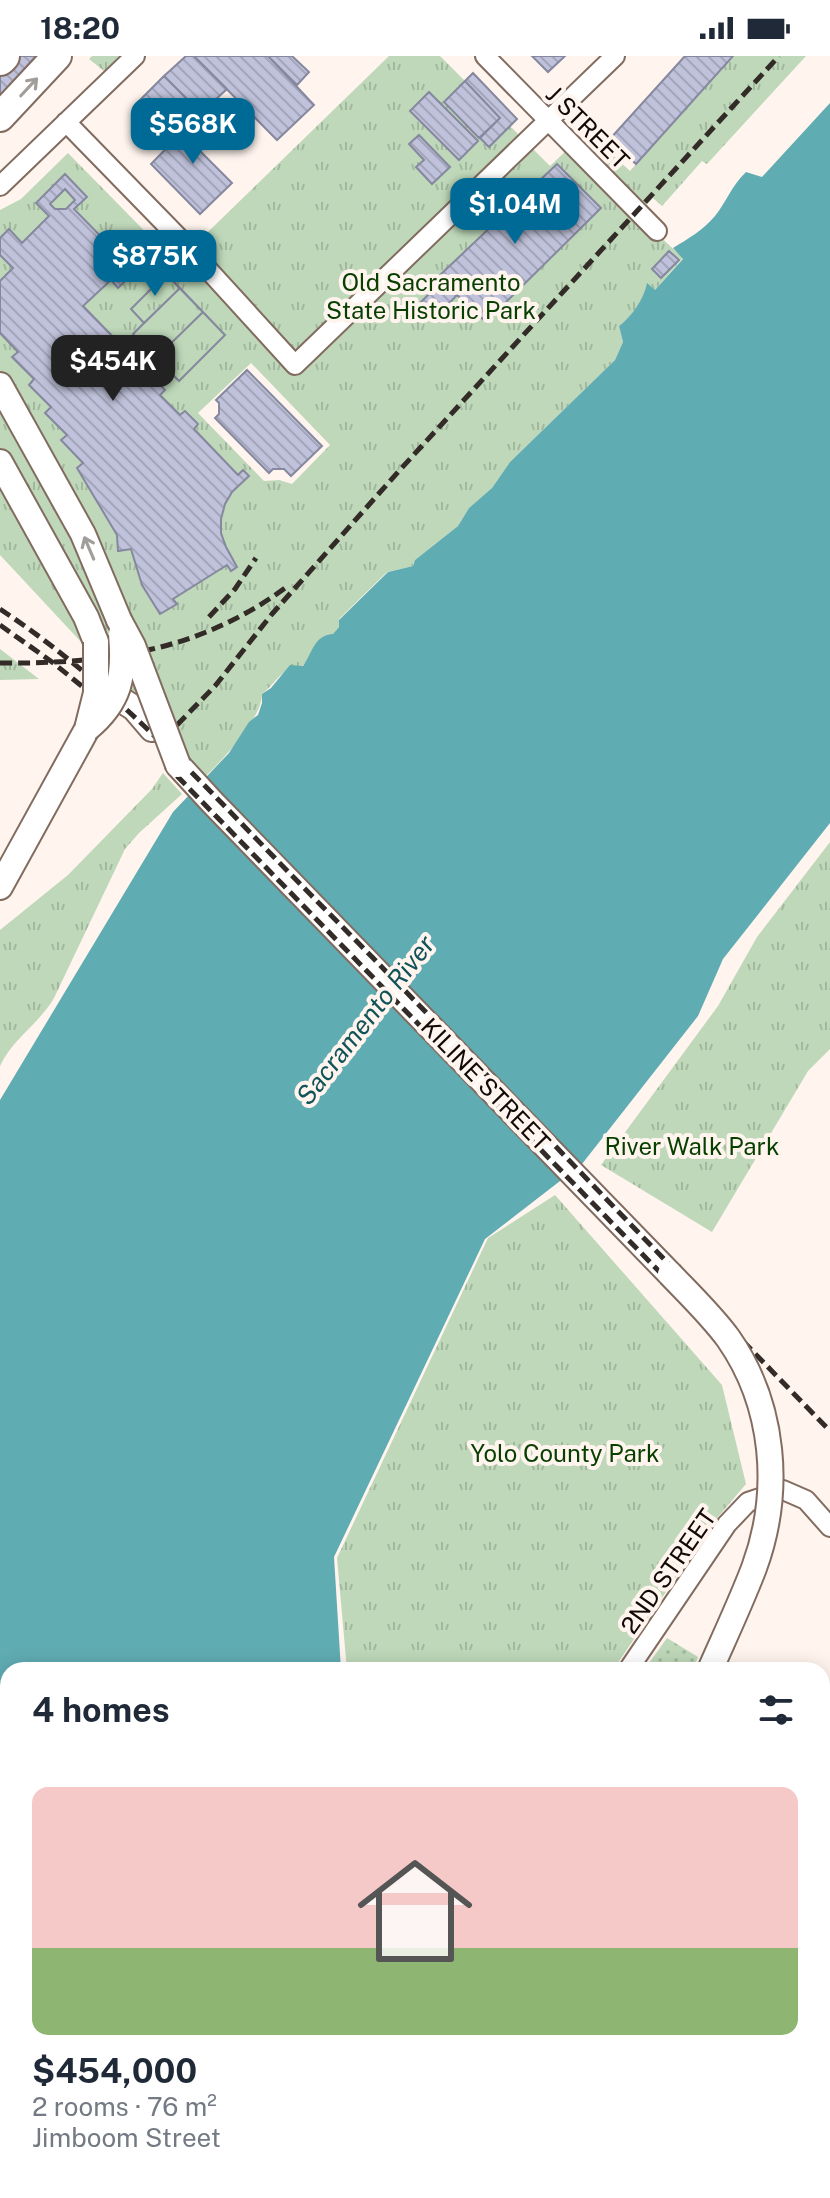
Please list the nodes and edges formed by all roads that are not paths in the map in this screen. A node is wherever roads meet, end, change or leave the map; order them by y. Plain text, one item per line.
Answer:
1 (57, 56) edge
2 (135, 56) edge
3 (485, 56) edge
4 (615, 56) edge
5 (0, 117) edge
6 (548, 121) junction
7 (66, 122) junction
8 (0, 186) edge
9 (657, 231) dead end
10 (0, 385) edge
11 (0, 462) edge
12 (119, 620) junction
13 (96, 642) junction
14 (115, 696) junction
15 (87, 729) junction
16 (178, 765) junction
17 (0, 887) edge
18 (830, 1527) edge
19 (633, 1662) edge
20 (713, 1662) edge

5 -> 1 main road
2 - 7 street
3 - 6 street, J STREET
4 - 6 street
6 - 7 street
6 - 9 street, J STREET
7 - 8 street
12 -> 10 main road
11 - 13 main road
12 - 14 main road, bridge
12 - 16 main road, bridge
13 - 14 main road, bridge
13 - 15 main road, bridge
14 - 15 main road, bridge
14 - 16 main road, KILINE STREET, bridge
15 - 17 main road
16 - 20 main road, KILINE STREET, bridge
18 - 19 street, 2ND STREET

